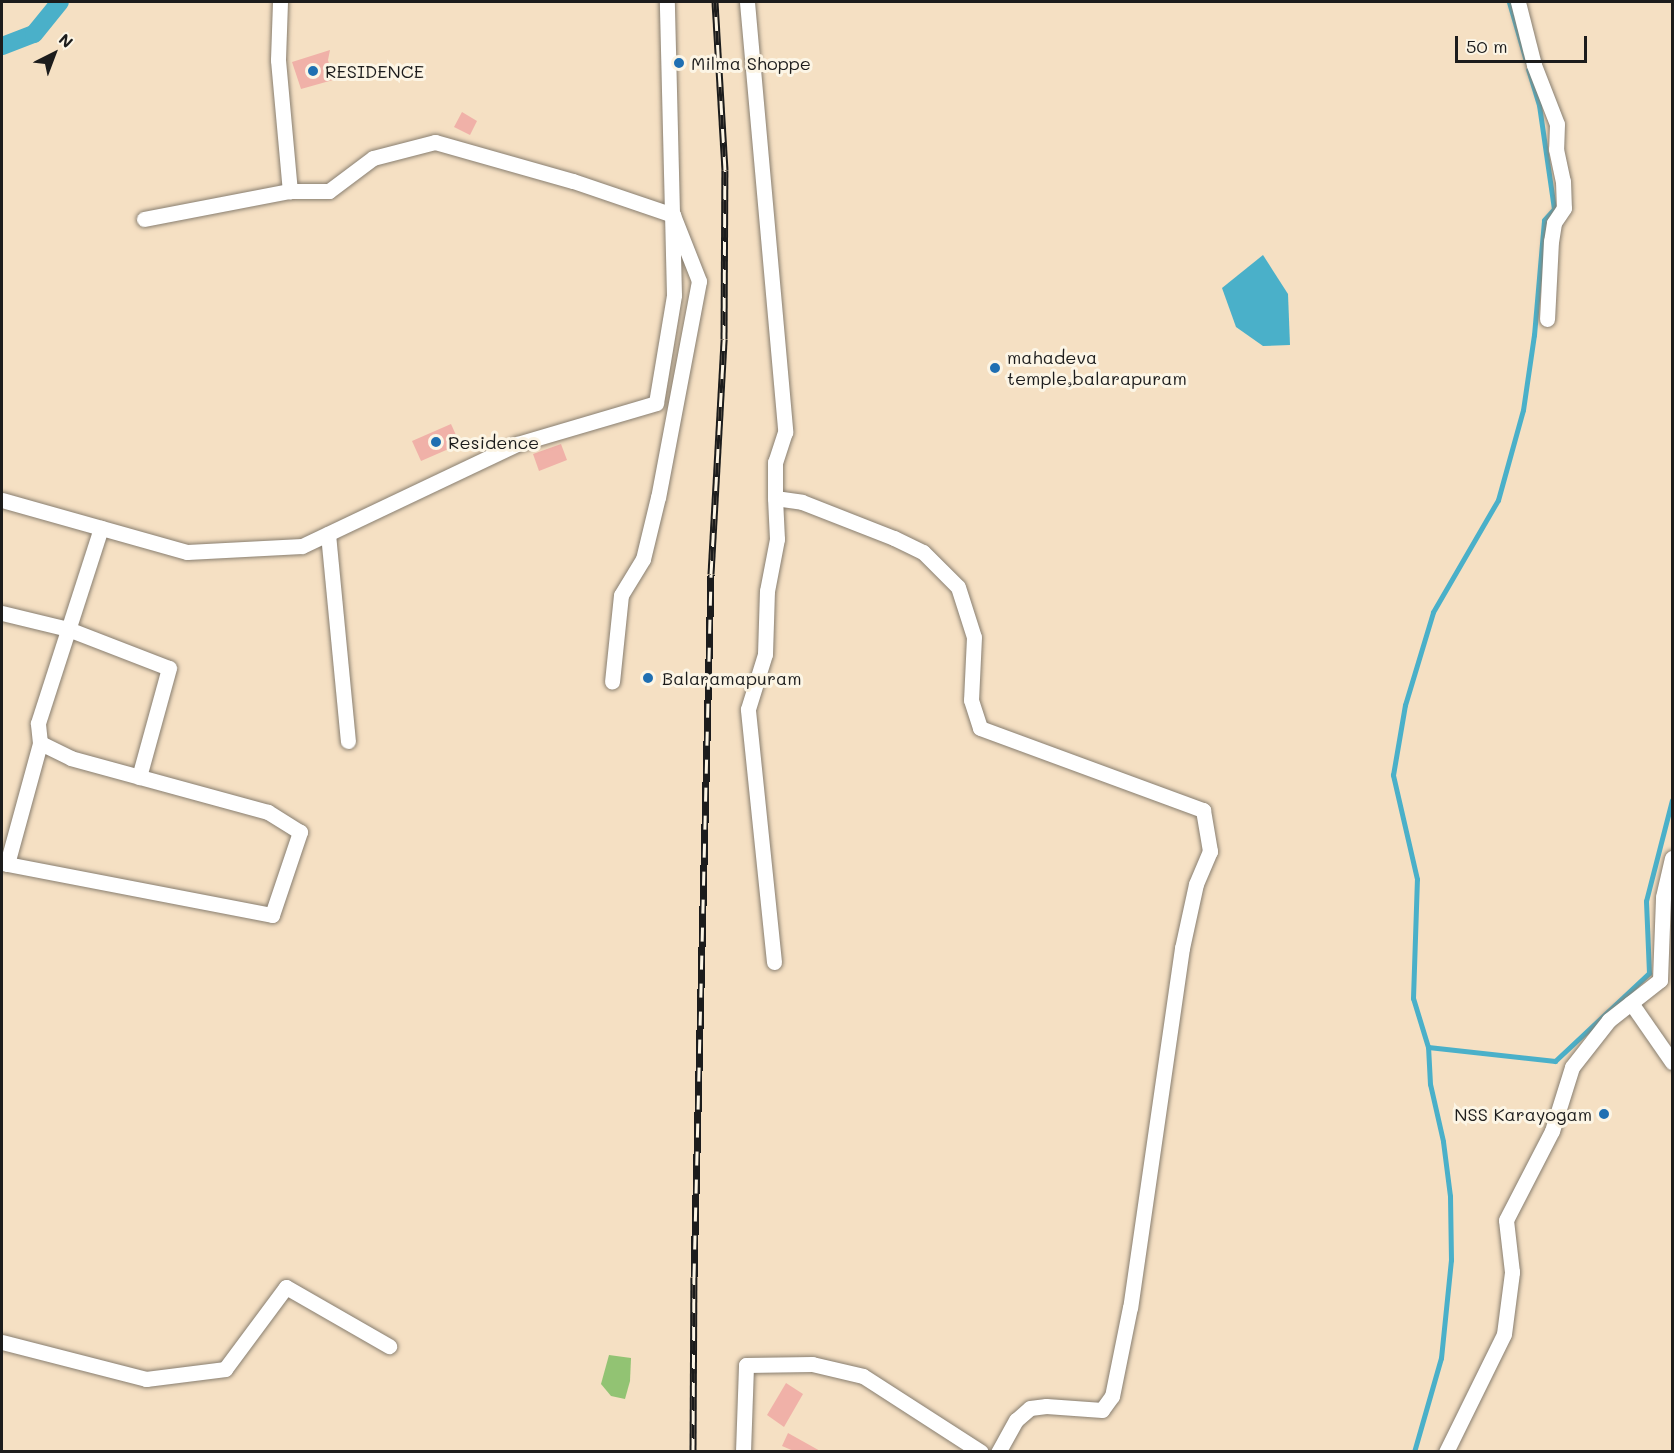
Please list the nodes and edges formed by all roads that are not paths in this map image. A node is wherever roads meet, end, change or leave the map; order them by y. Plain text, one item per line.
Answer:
1 (280, 2) edge
2 (667, 2) edge
3 (747, 2) edge
4 (1518, 2) edge
5 (290, 191) junction
6 (673, 215) junction
7 (144, 219) dead end
8 (1547, 319) dead end
9 (775, 498) junction
10 (2, 501) edge
11 (101, 528) junction
12 (328, 534) junction
13 (2, 613) edge
14 (68, 629) junction
15 (612, 682) dead end
16 (348, 741) dead end
17 (40, 743) junction
18 (139, 777) junction
19 (1672, 858) edge
20 (4, 864) edge
21 (774, 962) dead end
22 (1631, 1003) junction
23 (1672, 1062) edge
24 (2, 1342) edge
25 (389, 1346) dead end
26 (743, 1452) edge
27 (981, 1452) edge
28 (998, 1452) edge
29 (1446, 1452) edge

1 - 5 street
2 - 6 street
3 - 9 street
4 - 8 street
5 - 6 street
5 - 7 street
6 - 12 street
6 - 15 street
9 - 21 street
9 - 28 street
10 - 11 street
11 - 12 street
11 - 14 street
12 - 16 street
13 - 14 street
14 - 17 street
14 - 18 street
17 - 18 street
17 - 20 street
18 - 20 street
19 - 22 street
22 - 23 street
22 - 29 street
24 - 25 street
26 - 27 street

